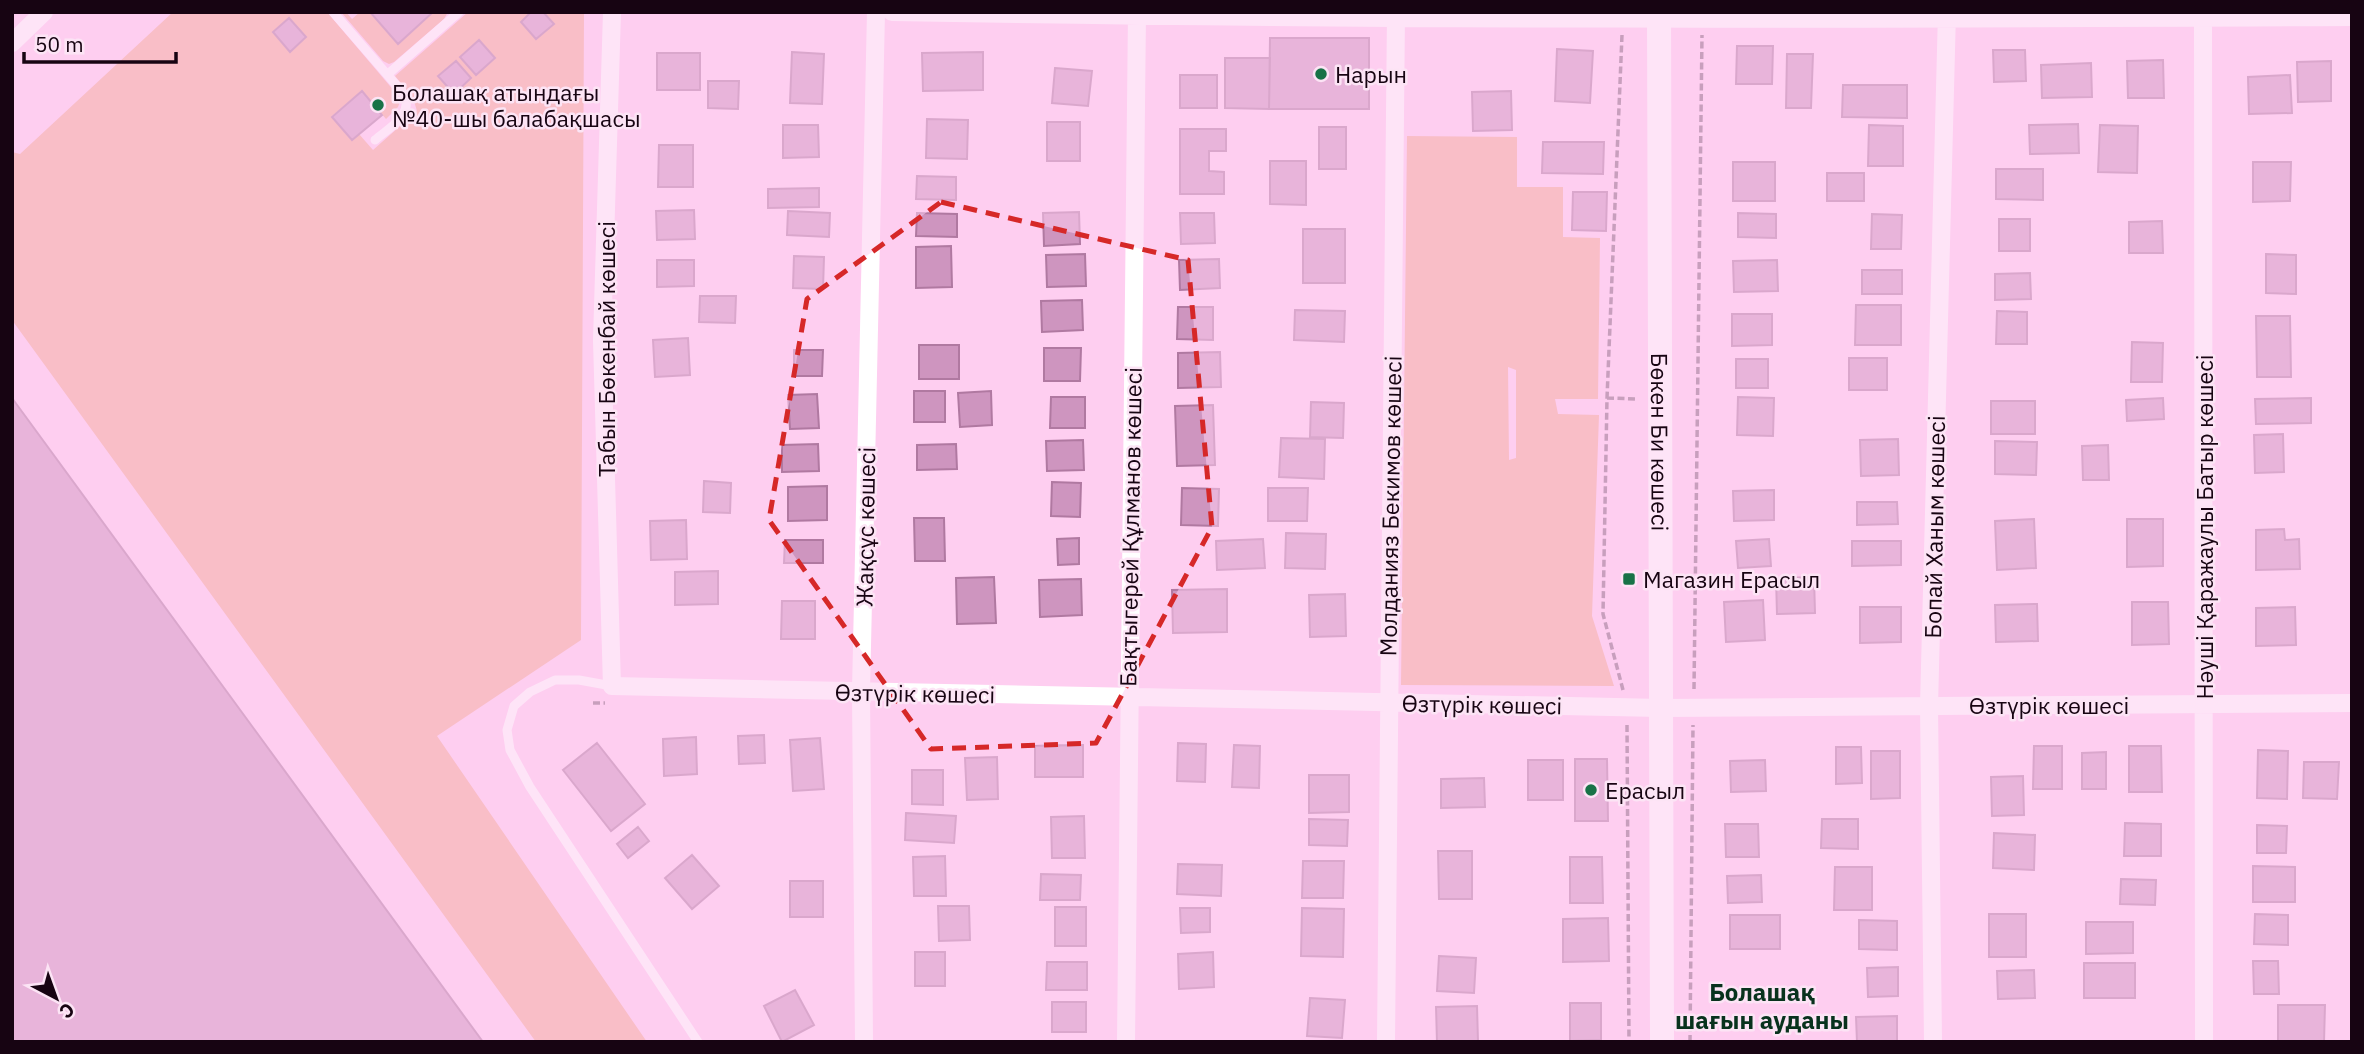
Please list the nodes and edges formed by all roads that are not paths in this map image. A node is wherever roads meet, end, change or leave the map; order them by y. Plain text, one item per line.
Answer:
1 (44, 12) edge
2 (333, 12) edge
3 (459, 12) edge
4 (611, 12) edge
5 (876, 12) edge
6 (892, 12) edge
7 (1137, 14) edge
8 (1396, 15) edge
9 (1660, 15) edge
10 (1947, 15) edge
11 (2202, 15) edge
12 (2352, 18) edge
13 (12, 43) edge
14 (388, 74) junction
15 (375, 140) dead end
16 (612, 686) junction
17 (861, 691) junction
18 (1128, 697) junction
19 (1388, 702) junction
20 (2352, 703) edge
21 (2205, 704) junction
22 (1929, 706) junction
23 (1661, 708) junction
24 (698, 1042) edge
25 (864, 1042) edge
26 (1126, 1042) edge
27 (1386, 1042) edge
28 (1662, 1042) edge
29 (1933, 1042) edge
30 (2204, 1042) edge

1 - 13 street
2 - 14 lane
3 - 14 lane
4 - 16 street, Табын Бөкенбай көшесі
5 - 17 street, Жақсұс көшесі
6 - 7 street
7 - 8 street
7 - 18 street, Бақтыгерей Құлманов көшесі
8 - 9 street
8 - 19 street, Молданияз Бекимов көшесі
9 - 10 street
9 - 23 street, Бөкен Би көшесі
10 - 11 street
10 - 22 street, Бопай Ханым көшесі
11 - 12 street
11 - 21 street, Нәуші Қаражаулы Батыр көшесі
14 - 15 lane
16 - 17 street, Өзтүрік көшесі
16 - 24 lane
17 - 18 street, Өзтүрік көшесі
17 - 25 street, Жақсұс көшесі
18 - 19 street, Өзтүрік көшесі
18 - 26 street, Бақтыгерей Құлманов көшесі
19 - 23 street, Өзтүрік көшесі
19 - 27 street, Молданияз Бекимов көшесі
20 - 21 street, Өзтүрік көшесі
21 - 22 street, Өзтүрік көшесі
21 - 30 street, Нәуші Қаражаулы Батыр көшесі
22 - 23 street, Өзтүрік көшесі
22 - 29 street, Бопай Ханым көшесі
23 - 28 street, Бөкен Би көшесі

